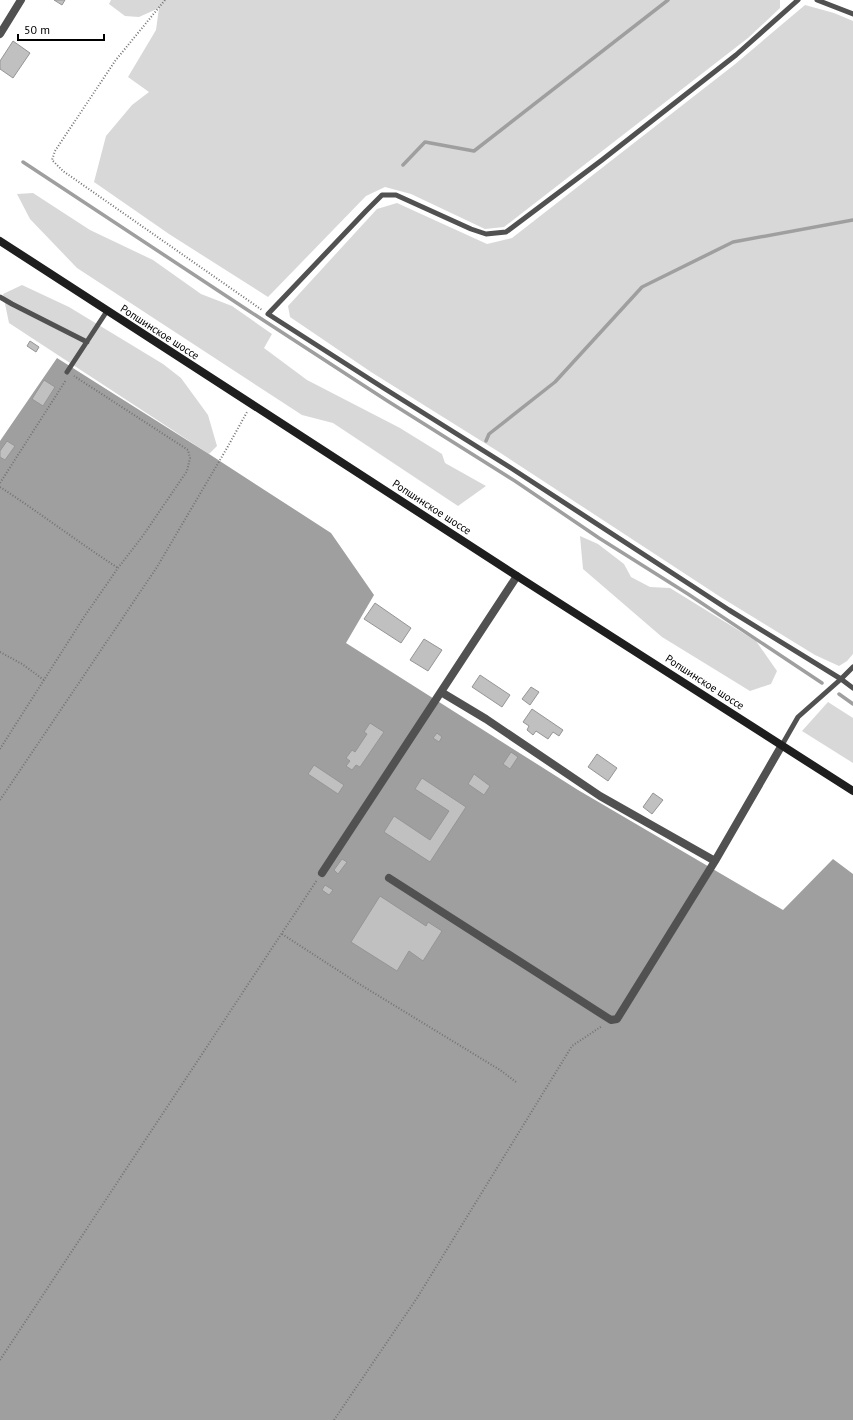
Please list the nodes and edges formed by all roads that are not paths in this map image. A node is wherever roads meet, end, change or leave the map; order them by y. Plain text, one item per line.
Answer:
1 (21, 0) edge
2 (798, 0) edge
3 (817, 0) edge
4 (853, 14) edge
5 (0, 34) edge
6 (0, 241) edge
7 (0, 297) edge
8 (107, 311) junction
9 (87, 342) junction
10 (67, 372) road end
11 (517, 576) junction
12 (853, 667) edge
13 (841, 679) junction
14 (853, 688) edge
15 (441, 692) junction
16 (782, 745) junction
17 (853, 791) edge
18 (715, 861) junction
19 (322, 873) road end
20 (389, 878) dead end

1 - 5 street
2 - 13 lane
3 - 4 lane
6 - 8 main road, Ропшинское шоссе
7 - 9 lane
8 - 9 lane
8 - 11 main road, Ропшинское шоссе
9 - 10 lane
11 - 15 street
11 - 16 main road, Ропшинское шоссе
12 - 13 lane
13 - 14 lane
13 - 16 lane
15 - 18 street
15 - 19 street
16 - 17 main road, Ропшинское шоссе
16 - 18 street
18 - 20 street

